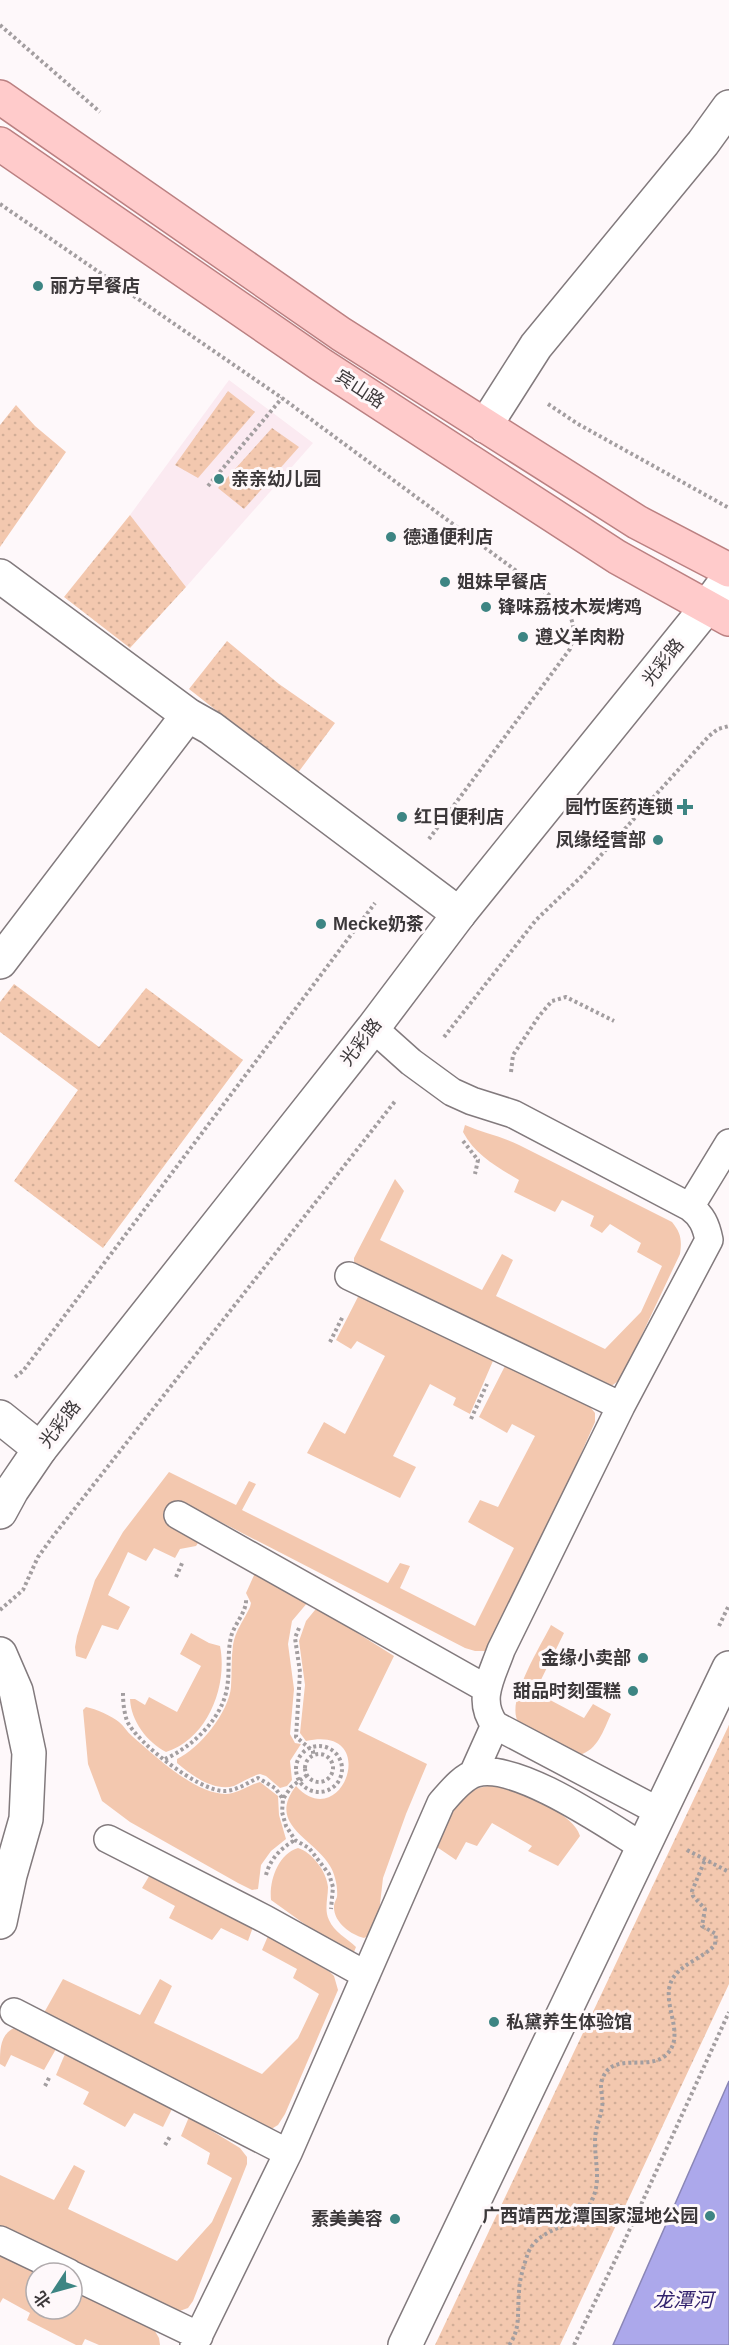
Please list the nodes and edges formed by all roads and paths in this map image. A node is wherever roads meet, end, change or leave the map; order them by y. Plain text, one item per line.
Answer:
1 (0, 25) edge
2 (0, 97) edge
3 (729, 107) edge
4 (108, 118) dead end
5 (0, 144) edge
6 (0, 204) edge
7 (510, 386) junction
8 (282, 398) junction
9 (485, 426) junction
10 (208, 486) dead end
11 (729, 508) edge
12 (729, 570) edge
13 (0, 576) edge
14 (729, 577) edge
15 (718, 613) edge
16 (188, 715) junction
17 (729, 726) edge
18 (428, 842) dead end
19 (377, 901) dead end
20 (459, 914) junction
21 (0, 962) edge
22 (614, 1021) dead end
23 (374, 1028) junction
24 (422, 1070) junction
25 (513, 1114) junction
26 (729, 1143) edge
27 (690, 1207) junction
28 (349, 1276) dead end
29 (23, 1371) dead end
30 (621, 1406) junction
31 (0, 1417) edge
32 (0, 1443) edge
33 (34, 1457) junction
34 (0, 1512) edge
35 (178, 1515) dead end
36 (257, 1560) junction
37 (320, 1595) junction
38 (0, 1610) edge
39 (0, 1654) edge
40 (729, 1668) edge
41 (487, 1689) junction
42 (123, 1693) dead end
43 (495, 1725) junction
44 (309, 1748) junction
45 (313, 1756) junction
46 (165, 1759) junction
47 (473, 1774) junction
48 (307, 1775) junction
49 (299, 1780) junction
50 (283, 1798) junction
51 (660, 1812) junction
52 (108, 1839) dead end
53 (643, 1847) junction
54 (705, 1860) dead end
55 (0, 1922) edge
56 (371, 1964) junction
57 (14, 2012) dead end
58 (729, 2012) edge
59 (288, 2153) junction
60 (0, 2240) edge
61 (43, 2261) edge
62 (84, 2281) edge
63 (197, 2340) edge
64 (405, 2345) edge
65 (509, 2345) edge
66 (574, 2345) edge

1 - 4 path
2 - 9 main road, 宾山路
3 - 7 street
5 - 15 main road, 宾山路
6 - 8 path
7 - 9 street
7 - 11 path
8 - 10 path
8 - 18 path
9 - 12 main road, 宾山路
13 - 16 street
14 - 15 street, 光彩路
15 - 20 street, 光彩路
16 - 20 street
16 - 21 street
17 - 24 path
19 - 29 path
20 - 23 street, 光彩路
22 - 25 path
23 - 24 lane
23 - 33 street, 光彩路
24 - 25 lane
24 - 38 path
25 - 27 lane
26 - 27 lane
27 - 30 lane
28 - 30 lane
30 - 41 lane
31 - 33 street
32 - 33 street
33 - 34 street, 光彩路
35 - 36 lane
36 - 37 lane
36 - 46 path
37 - 41 lane
37 - 44 path
39 - 55 street
40 - 51 street
41 - 43 lane
42 - 46 path
43 - 47 lane
43 - 51 lane
44 - 45 path
44 - 49 path
44 - 49 path
45 - 48 path
45 - 48 path
46 - 50 path
47 - 53 lane
47 - 56 lane
48 - 49 path
49 - 50 path
50 - 56 path
51 - 53 street
52 - 56 lane
53 - 64 street
54 - 65 path
56 - 59 lane
57 - 59 lane
58 - 66 path
59 - 63 lane
60 - 61 lane
62 - 63 lane

